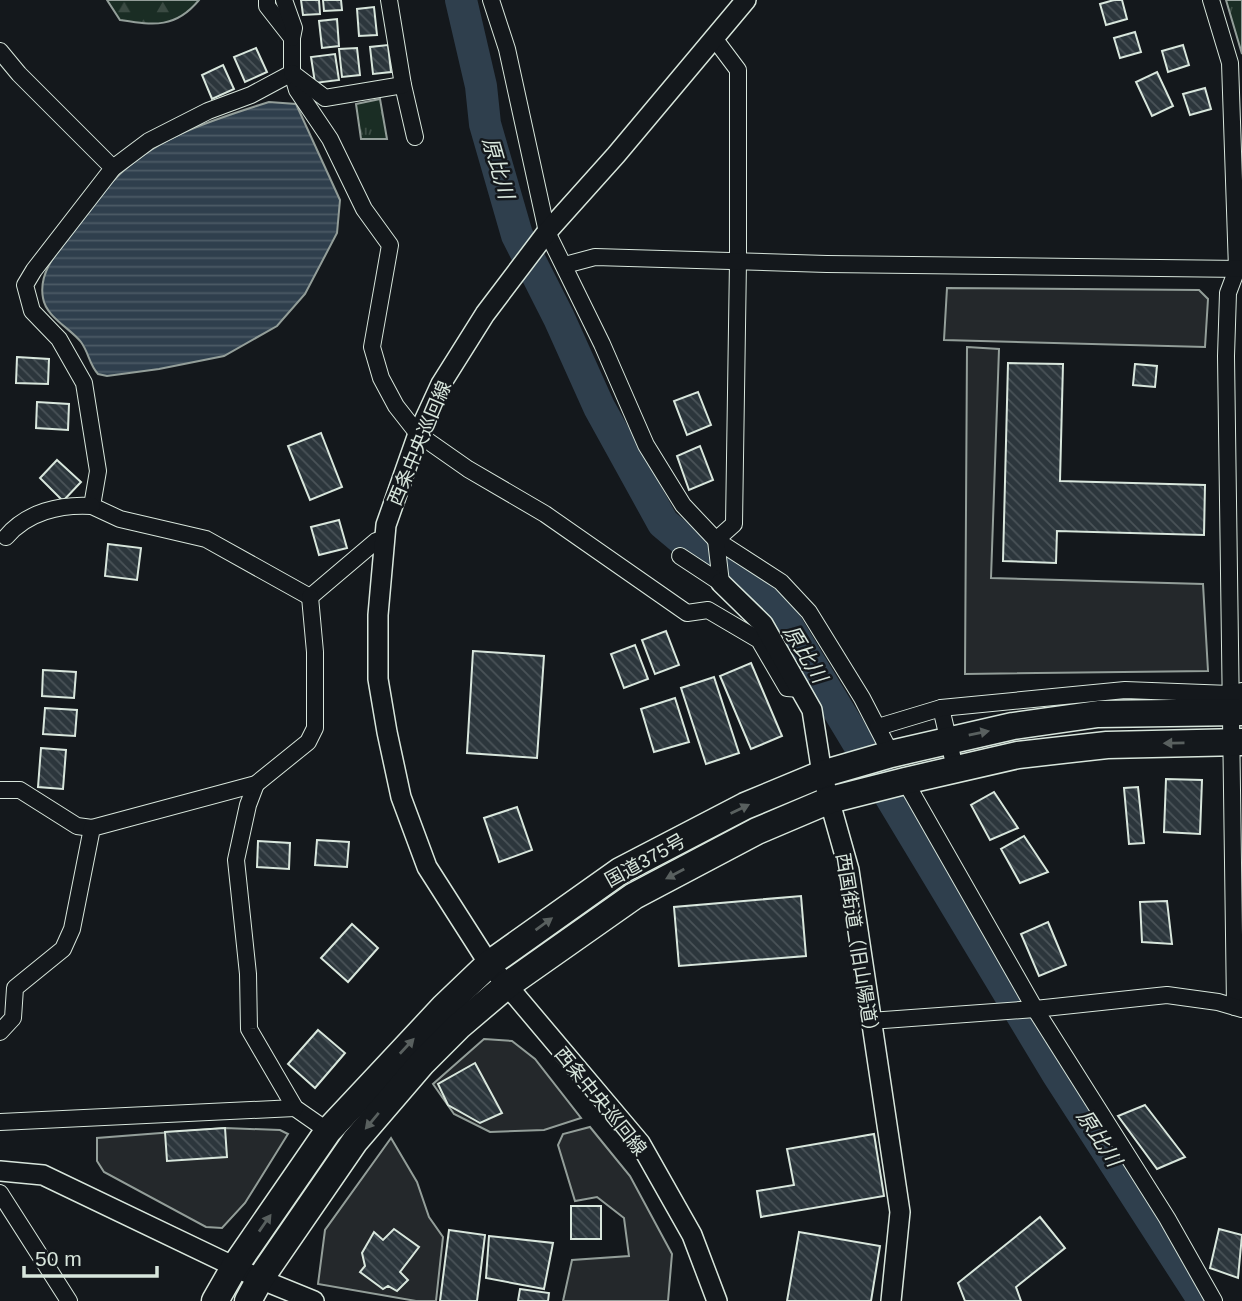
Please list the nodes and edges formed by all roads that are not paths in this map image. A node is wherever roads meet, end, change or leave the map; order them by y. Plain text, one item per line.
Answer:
1 (267, 0) edge
2 (284, 0) edge
3 (389, 0) edge
4 (491, 0) edge
5 (746, 0) edge
6 (1211, 0) edge
7 (292, 38) junction
8 (714, 38) junction
9 (0, 51) edge
10 (292, 73) junction
11 (403, 85) junction
12 (415, 137) dead end
13 (113, 168) junction
14 (543, 237) junction
15 (738, 261) junction
16 (565, 265) junction
17 (1240, 269) edge
18 (418, 434) junction
19 (92, 506) junction
20 (6, 537) dead end
21 (384, 538) junction
22 (716, 540) junction
23 (680, 556) dead end
24 (721, 583) junction
25 (310, 597) junction
26 (800, 689) junction
27 (1236, 702) edge
28 (941, 708) junction
29 (878, 727) junction
30 (948, 740) junction
31 (1236, 742) edge
32 (891, 754) junction
33 (955, 768) junction
34 (822, 774) junction
35 (905, 781) junction
36 (256, 784) junction
37 (0, 790) edge
38 (830, 800) junction
39 (92, 828) junction
40 (489, 964) junction
41 (506, 986) junction
42 (1238, 1008) edge
43 (1031, 1009) junction
44 (870, 1021) junction
45 (0, 1032) edge
46 (295, 1108) junction
47 (0, 1122) edge
48 (328, 1131) junction
49 (0, 1171) edge
50 (0, 1193) edge
51 (235, 1266) junction
52 (254, 1290) edge
53 (302, 1299) edge
54 (69, 1301) edge
55 (215, 1301) edge
56 (717, 1301) edge
57 (891, 1301) edge
58 (1214, 1301) edge

1 - 7 street
2 - 7 street
3 - 11 street
4 - 14 street
5 - 8 street, 西条中央巡回線
6 - 17 street
7 - 10 street
8 - 14 street, 西条中央巡回線
8 - 15 street
9 - 13 street
10 - 11 street
10 - 13 street
10 - 18 street
11 - 12 street
13 - 19 street
14 - 16 street
14 - 18 street, 西条中央巡回線
15 - 16 street
15 - 17 street
15 - 22 street
16 - 22 street
17 - 27 street
18 - 21 street, 西条中央巡回線
18 - 26 street
19 - 20 street
19 - 25 street
21 - 25 street
21 - 40 street, 西条中央巡回線
22 - 24 street
22 - 29 street
23 - 24 street
24 - 26 street, 西国街道（旧山陽道）
25 - 36 street
26 - 34 street, 西国街道（旧山陽道）
27 - 28 street
30 -> 27 highway, 国道375号
27 - 31 street
28 - 29 street
28 - 30 street
29 - 32 street
30 - 32 highway, 国道375号
30 - 33 street
31 -> 33 highway, 国道375号
31 - 42 street
32 - 34 highway, 国道375号
33 - 35 highway, 国道375号
34 - 38 street, 西国街道（旧山陽道）
40 -> 34 highway, 国道375号
35 - 38 highway, 国道375号
35 - 43 street
36 - 39 street
36 - 46 street
37 - 39 street
38 -> 41 highway, 国道375号
38 - 44 street, 西国街道（旧山陽道）
39 - 45 street
40 - 41 street, 西条中央巡回線
48 -> 40 highway, 国道375号
41 -> 52 highway, 国道375号
41 - 56 street, 西条中央巡回線
42 - 43 street
43 - 44 street
43 - 58 street
44 - 57 street, 西国街道（旧山陽道）
46 - 47 street
46 - 48 street
51 -> 48 highway, 国道375号
49 - 51 street
50 - 54 street
51 - 52 street
51 - 55 highway, 国道375号
52 - 53 street

